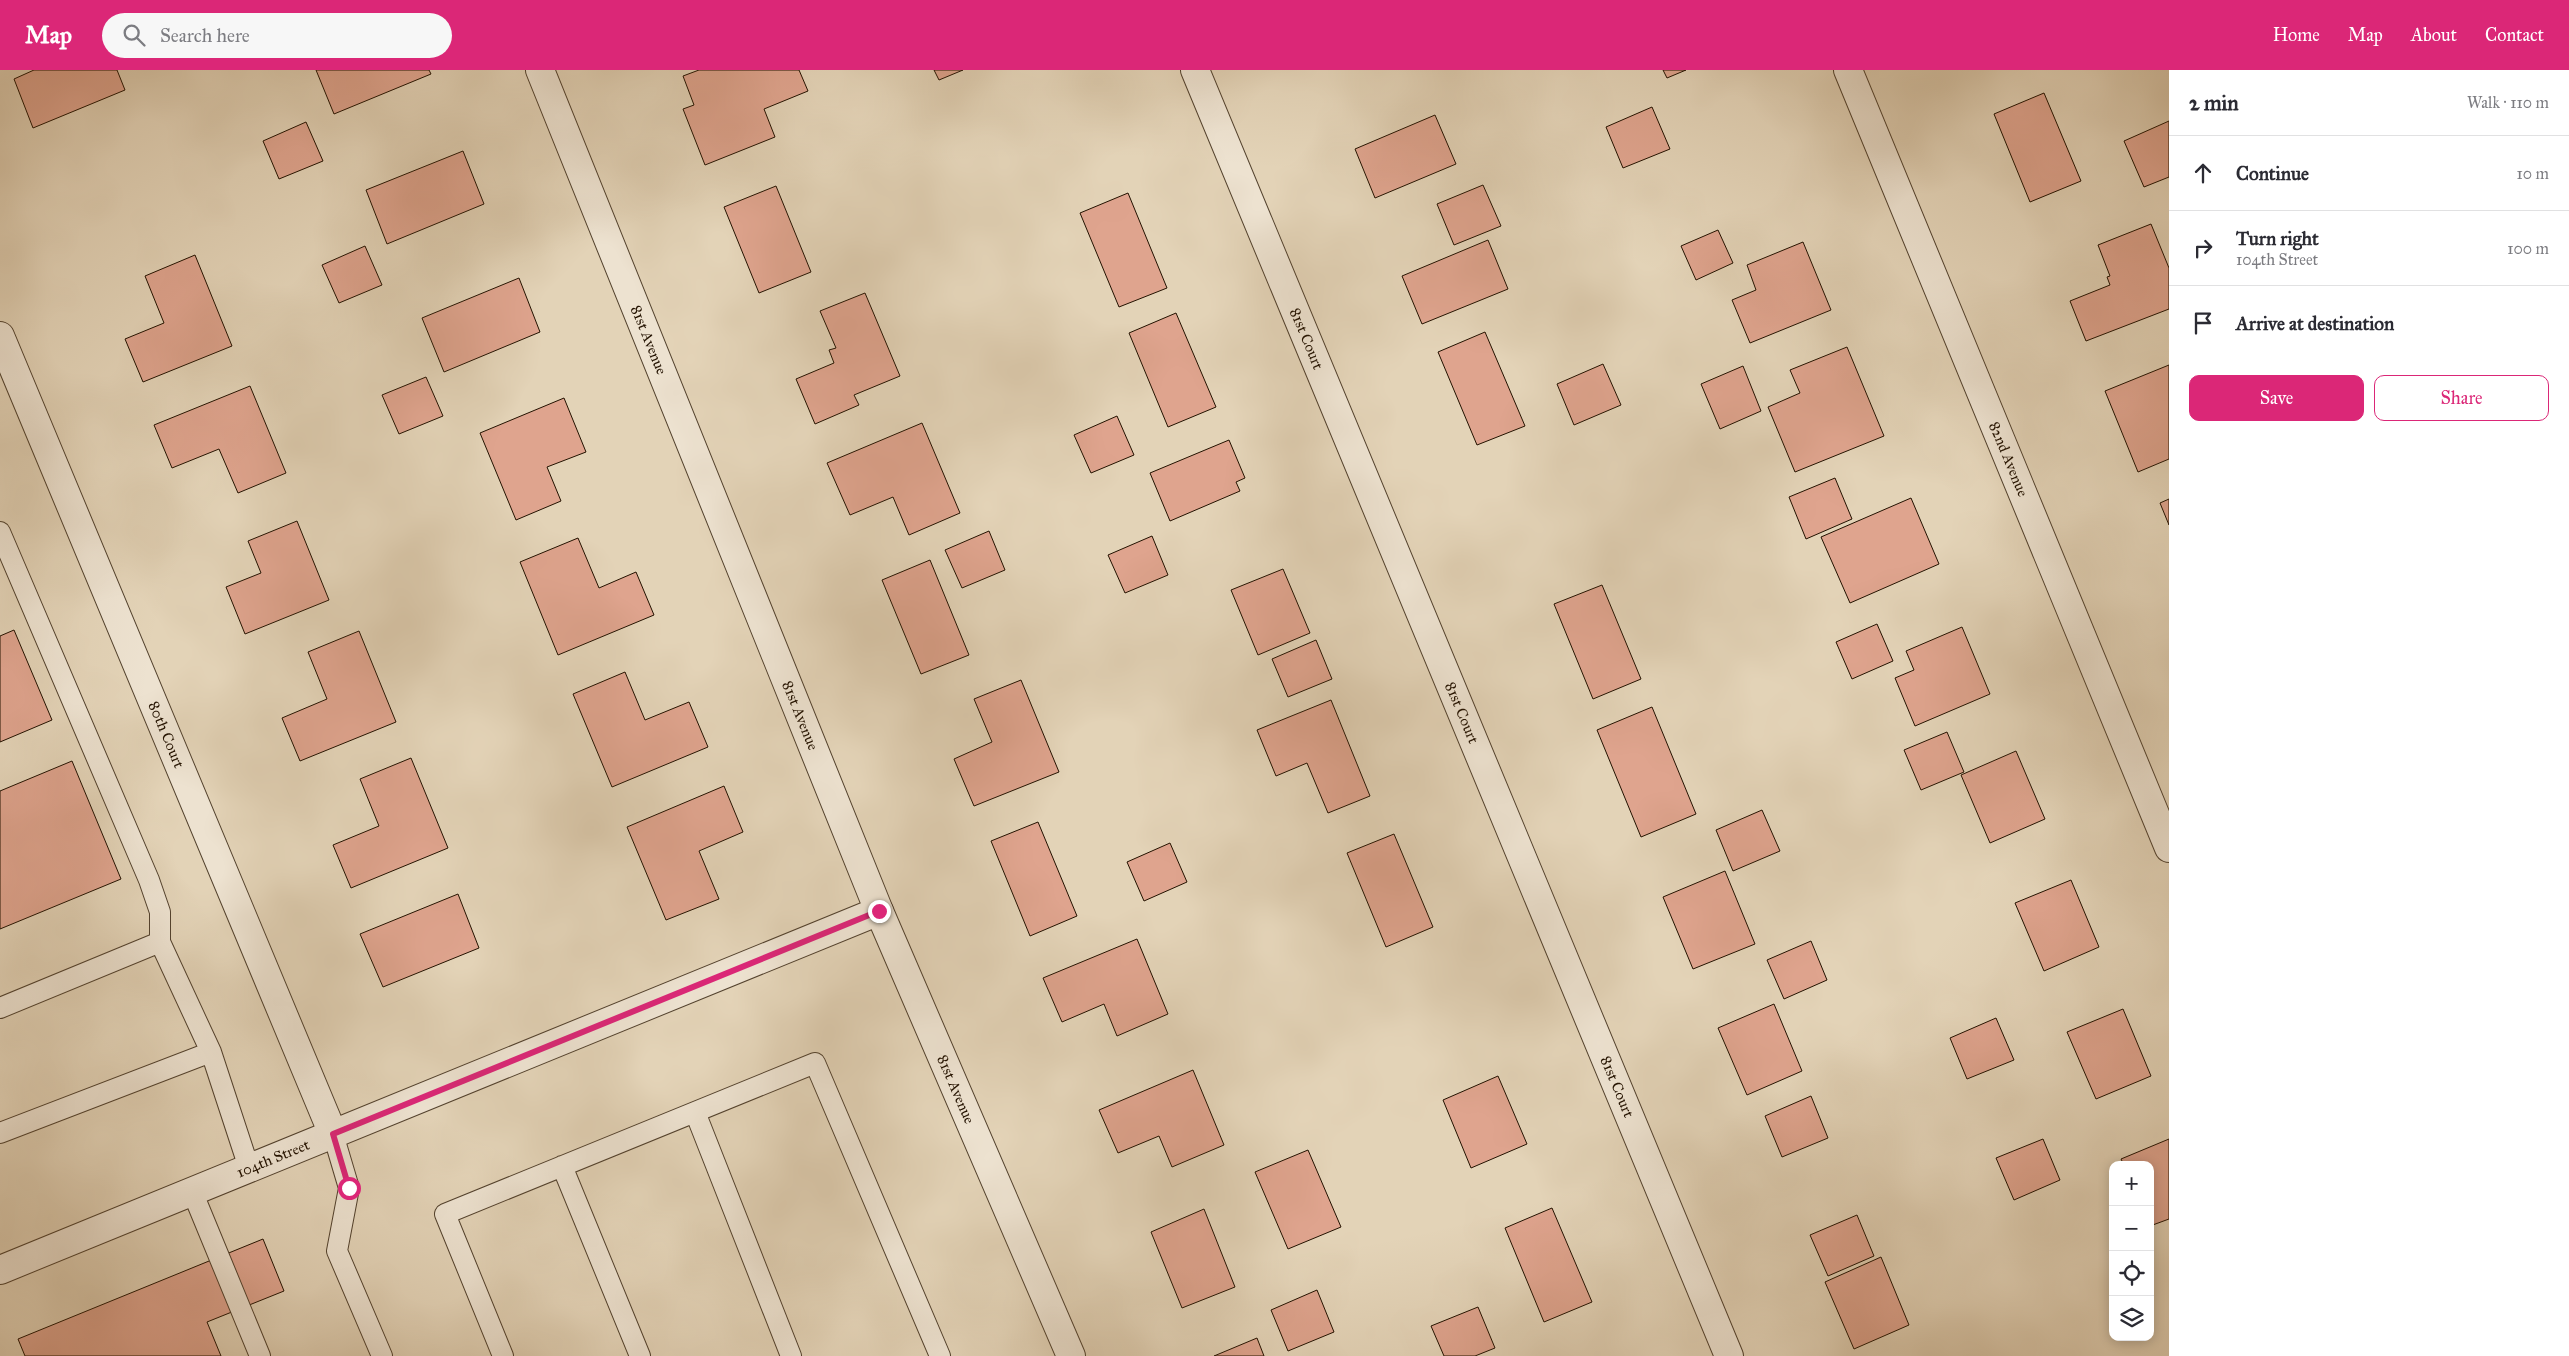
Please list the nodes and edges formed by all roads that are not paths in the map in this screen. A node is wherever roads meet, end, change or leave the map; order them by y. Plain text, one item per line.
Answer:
1 (540, 70) edge
2 (1195, 70) edge
3 (1848, 70) edge
4 (0, 336) edge
5 (0, 532) edge
6 (2169, 848) edge
7 (879, 911) junction
8 (160, 942) junction
9 (0, 1008) edge
10 (211, 1052) junction
11 (695, 1112) junction
12 (0, 1133) edge
13 (333, 1134) junction
14 (562, 1166) junction
15 (249, 1168) junction
16 (192, 1191) junction
17 (0, 1270) edge
18 (260, 1356) edge
19 (382, 1356) edge
20 (503, 1356) edge
21 (640, 1356) edge
22 (790, 1356) edge
23 (940, 1356) edge
24 (1071, 1356) edge
25 (1729, 1356) edge

1 - 7 street, 81st Avenue
2 - 25 street, 81st Court
3 - 6 street, 82nd Avenue
4 - 13 street, 80th Court
5 - 8 lane
7 - 13 street, 104th Street
7 - 24 street, 81st Avenue
8 - 9 lane
8 - 10 lane
10 - 12 lane
10 - 15 lane
11 - 14 lane
11 - 22 lane
11 - 23 lane
13 - 15 street, 104th Street
13 - 19 lane
14 - 20 lane
14 - 21 lane
15 - 16 street, 104th Street
16 - 17 street, 104th Street
16 - 18 lane

